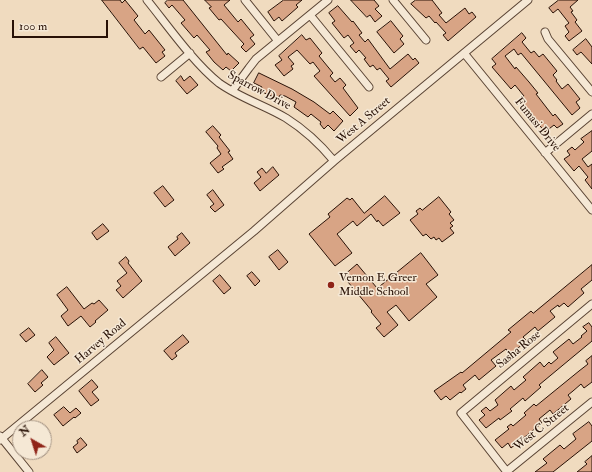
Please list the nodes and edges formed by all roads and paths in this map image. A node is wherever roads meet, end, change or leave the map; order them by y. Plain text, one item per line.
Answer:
1 (147, 0) edge
2 (244, 0) edge
3 (328, 0) edge
4 (393, 0) edge
5 (528, 0) edge
6 (310, 15) junction
7 (545, 32) dead end
8 (426, 40) dead end
9 (278, 41) junction
10 (190, 53) junction
11 (464, 53) junction
12 (161, 77) dead end
13 (369, 87) dead end
14 (232, 92) junction
15 (592, 92) edge
16 (592, 114) edge
17 (545, 153) junction
18 (334, 161) junction
19 (592, 210) edge
20 (216, 262) joint
21 (592, 304) edge
22 (592, 402) edge
23 (1, 438) edge
24 (29, 472) edge
25 (507, 472) edge

1 - 10 street, Sparrow Drive
2 - 9 street
3 - 6 street
4 - 8 street
5 - 11 street, West A Street
6 - 9 street
6 - 13 street
7 - 15 street
9 - 14 street
10 - 12 street
10 - 14 street, Sparrow Drive
11 - 17 street, Fumasi Drive
11 - 18 street, West A Street
14 - 18 street, Sparrow Drive
16 - 17 street
17 - 19 street, Fumasi Drive
18 - 20 street, West A Street
20 - 23 street, Harvey Road
21 - 25 street, Sasha Rose
22 - 25 street, West C Street
23 - 24 street

